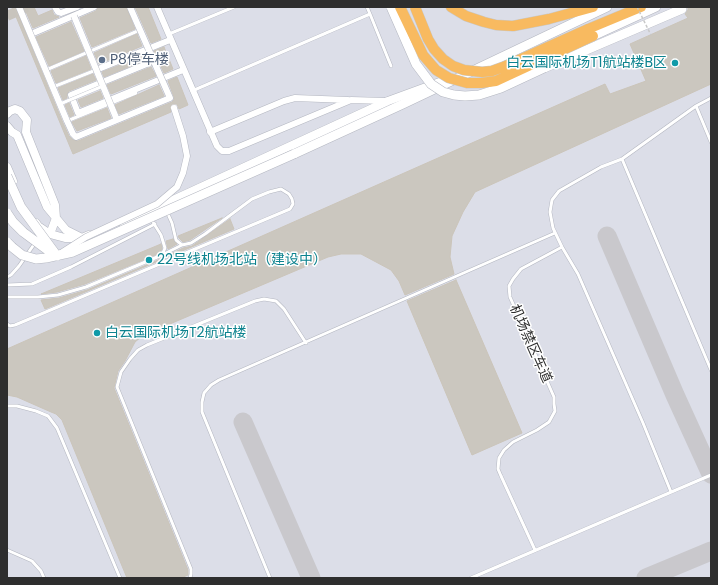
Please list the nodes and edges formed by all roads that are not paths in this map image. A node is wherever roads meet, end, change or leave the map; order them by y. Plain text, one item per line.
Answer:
1 (20, 7) edge
2 (54, 7) edge
3 (77, 7) edge
4 (94, 7) edge
5 (130, 7) edge
6 (157, 7) edge
7 (234, 7) edge
8 (367, 7) edge
9 (390, 7) edge
10 (400, 7) edge
11 (415, 7) edge
12 (451, 7) edge
13 (593, 7) edge
14 (607, 7) edge
15 (641, 7) edge
16 (656, 7) edge
17 (682, 9) dead end
18 (633, 10) edge
19 (370, 14) junction
20 (74, 16) junction
21 (140, 30) junction
22 (590, 33) junction
23 (31, 34) junction
24 (169, 37) junction
25 (89, 52) junction
26 (154, 60) junction
27 (391, 66) dead end
28 (482, 67) junction
29 (46, 70) junction
30 (96, 70) junction
31 (184, 70) junction
32 (162, 81) junction
33 (103, 86) junction
34 (53, 87) junction
35 (192, 91) junction
36 (170, 98) junction
37 (711, 98) edge
38 (351, 100) junction
39 (388, 101) junction
40 (60, 104) junction
41 (110, 104) junction
42 (696, 106) junction
43 (7, 114) edge
44 (117, 120) junction
45 (67, 121) junction
46 (7, 126) edge
47 (210, 132) junction
48 (711, 142) edge
49 (622, 159) junction
50 (7, 167) edge
51 (7, 176) edge
52 (165, 207) junction
53 (7, 213) edge
54 (147, 213) junction
55 (56, 218) junction
56 (155, 224) junction
57 (38, 226) junction
58 (555, 233) junction
59 (50, 234) junction
60 (82, 238) junction
61 (7, 242) edge
62 (182, 245) junction
63 (562, 247) junction
64 (162, 255) junction
65 (57, 256) junction
66 (7, 277) edge
67 (7, 285) edge
68 (7, 297) edge
69 (7, 324) edge
70 (306, 343) junction
71 (711, 370) edge
72 (7, 406) edge
73 (711, 475) edge
74 (671, 492) junction
75 (7, 550) edge
76 (535, 550) junction
77 (44, 578) edge
78 (120, 578) edge
79 (190, 578) edge
80 (270, 578) edge
81 (471, 578) edge

1 - 23 street, bridge
2 - 3 street
4 - 20 street
5 - 21 street, bridge
6 - 24 street
7 - 24 lane
8 - 19 lane
9 - 17 main road, bridge
10 - 22 highway, bridge
11 - 22 highway, bridge
12 - 13 highway
14 - 28 main road
15 - 18 highway
16 - 22 main road
18 - 22 highway
19 - 27 lane
19 - 35 lane
20 - 23 street
20 - 25 street, bridge
21 - 25 lane
21 - 26 street, bridge
23 - 29 street, bridge
24 - 30 street
24 - 31 street
25 - 29 lane
25 - 30 street, bridge
26 - 31 street
26 - 32 street, bridge
28 - 39 street
28 - 52 main road, bridge
29 - 34 street, bridge
30 - 33 street, bridge
30 - 34 lane
31 - 35 street
32 - 36 street, bridge
32 - 41 lane
33 - 40 lane, bridge
33 - 41 street, bridge
34 - 40 street, bridge
35 - 47 street
36 - 44 street, bridge
36 - 65 street, bridge
37 - 42 lane
38 - 39 street
38 - 47 street
38 - 47 street
39 - 52 street
40 - 45 street, bridge
41 - 44 street, bridge
41 - 45 lane
42 - 48 lane
42 - 49 lane
43 - 55 street
44 - 45 street, bridge
46 - 55 street
49 - 58 lane
49 - 71 lane
50 - 57 street
51 - 65 main road, bridge
52 - 54 street
52 - 62 lane
52 - 65 main road, bridge
53 - 65 main road, bridge
54 - 56 lane
54 - 60 street
55 - 59 street
55 - 60 street
56 - 64 lane
56 - 67 lane
57 - 59 street
57 - 66 lane
58 - 63 lane
58 - 70 lane
59 - 60 street
61 - 65 main road, bridge
62 - 64 lane
62 - 69 lane
63 - 74 lane
63 - 76 lane, 机场禁区车道
64 - 68 lane
70 - 79 lane
70 - 80 lane
72 - 78 lane
73 - 74 lane
74 - 76 lane
75 - 77 lane
76 - 81 lane

